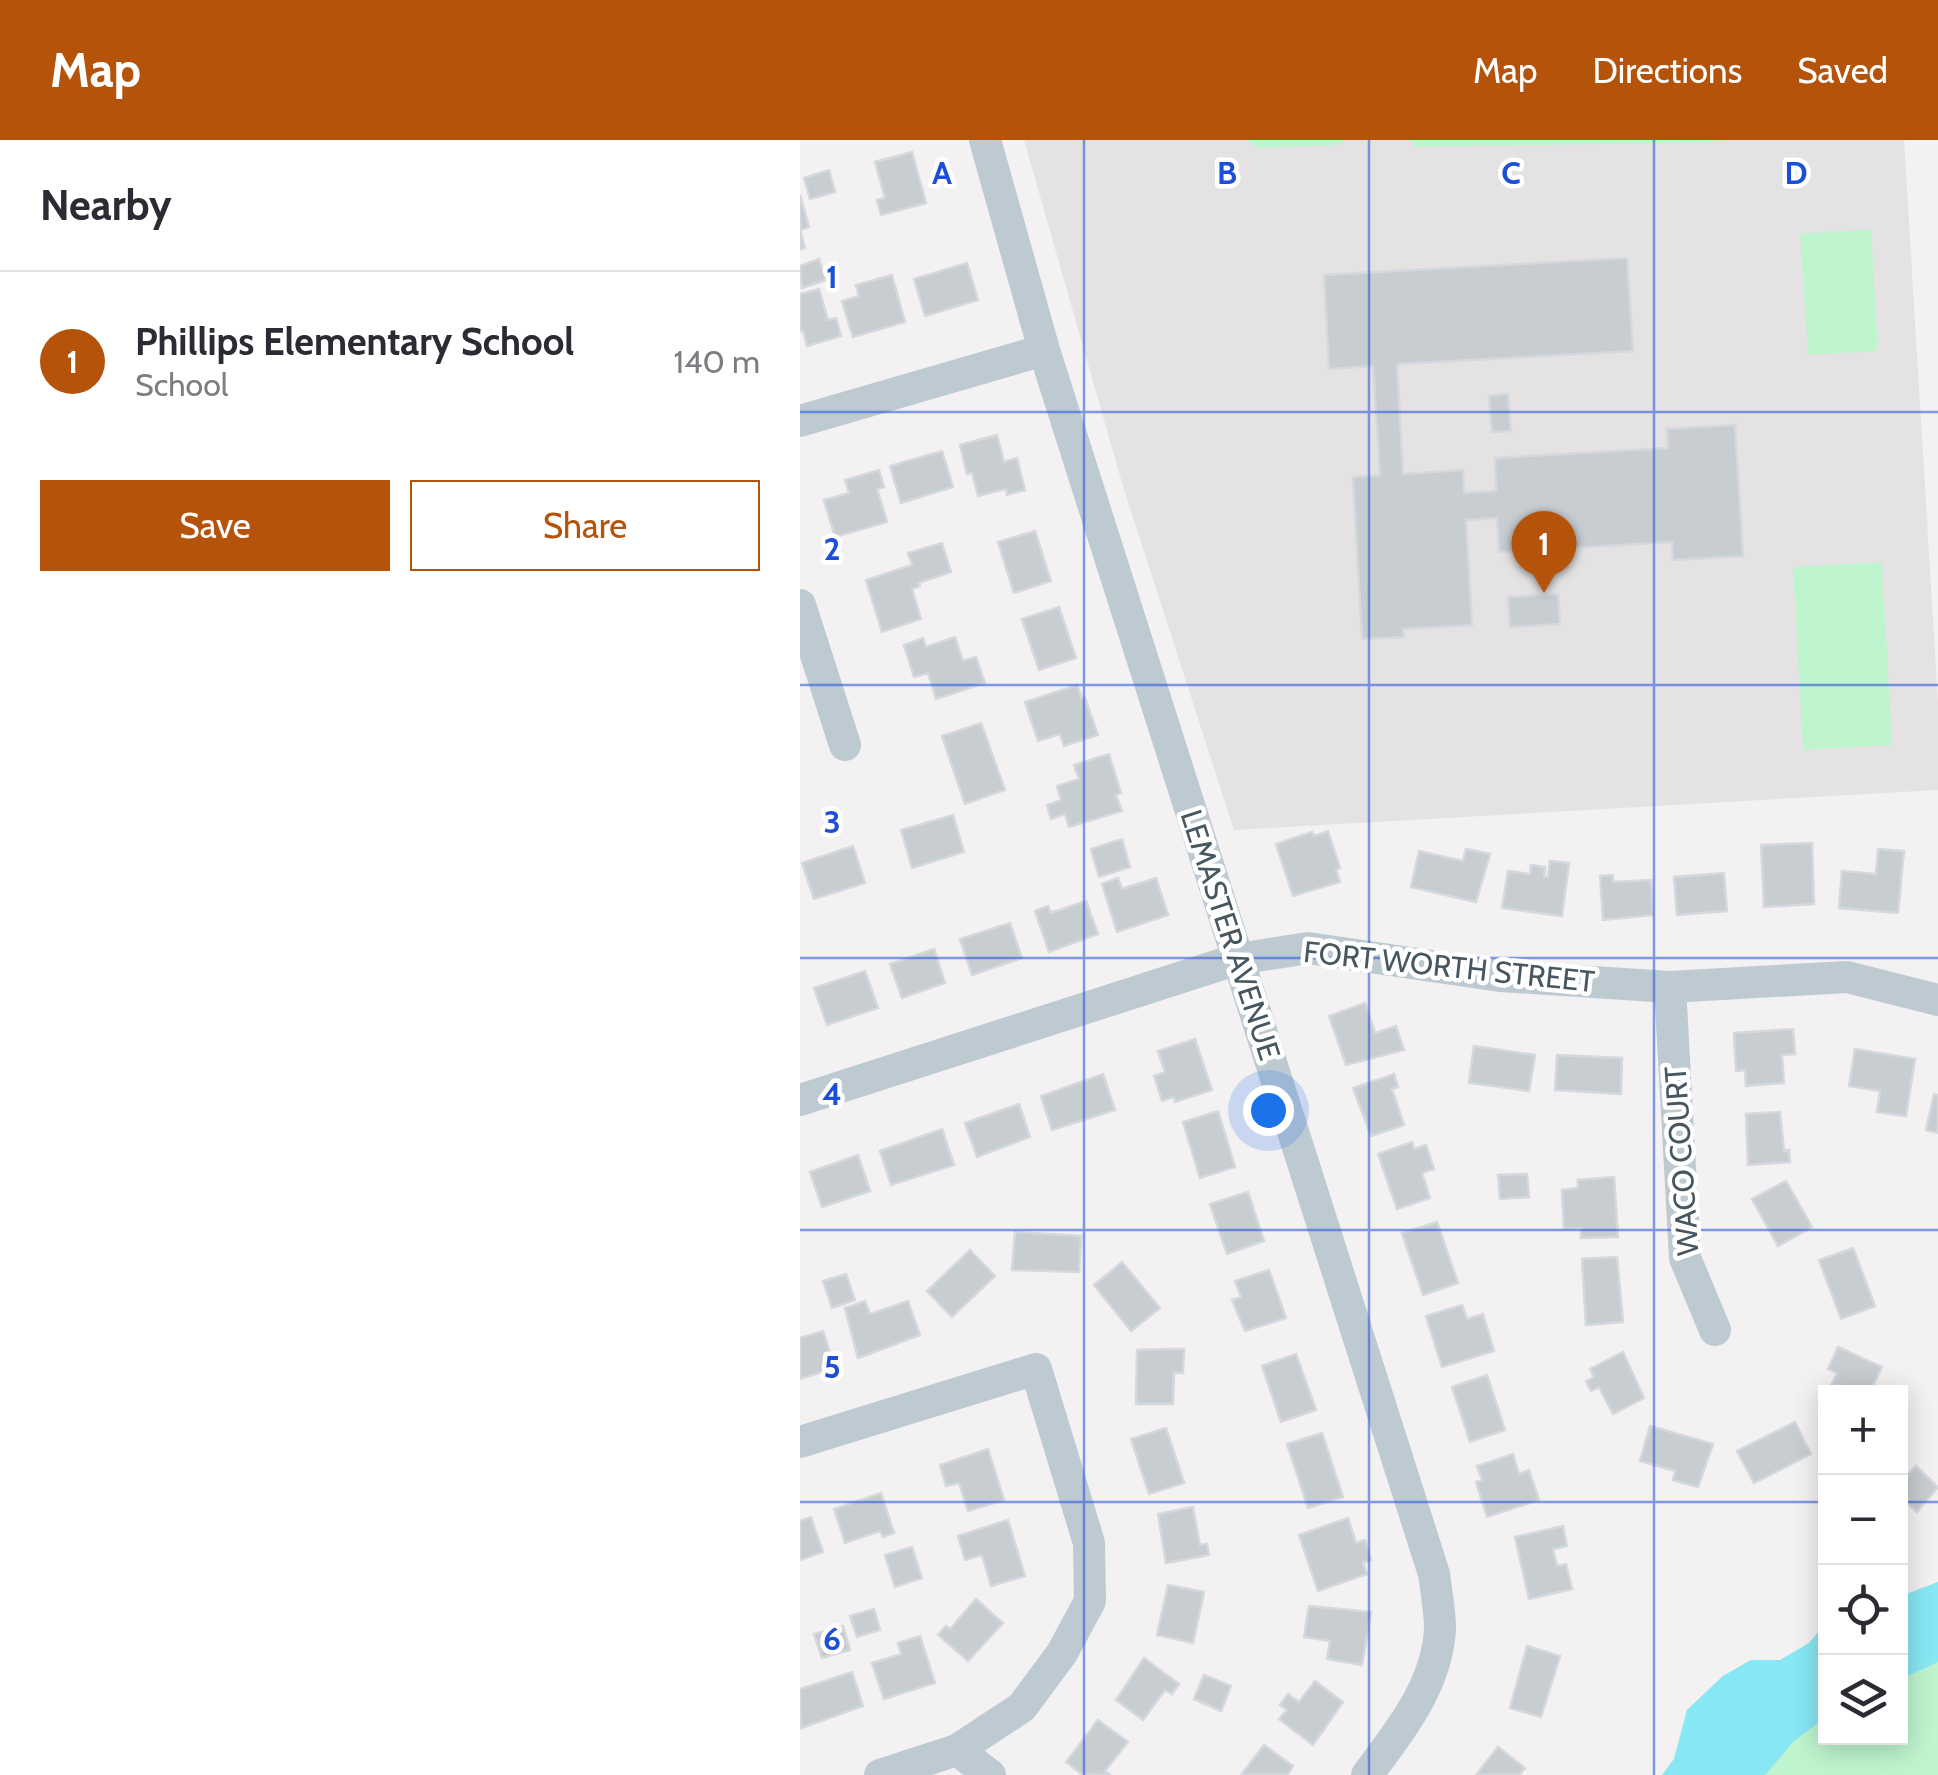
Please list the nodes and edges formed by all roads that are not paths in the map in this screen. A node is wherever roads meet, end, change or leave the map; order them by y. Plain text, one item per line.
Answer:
1 (985, 140) edge
2 (1044, 350) junction
3 (800, 420) edge
4 (800, 605) edge
5 (845, 745) dead end
6 (1238, 959) junction
7 (1670, 987) junction
8 (1938, 1000) edge
9 (800, 1100) edge
10 (1716, 1330) dead end
11 (800, 1442) edge
12 (956, 1750) junction
13 (880, 1775) edge
14 (990, 1775) edge
15 (1367, 1775) edge

1 - 2 street, LEMASTER AVENUE
2 - 3 street
2 - 6 street, LEMASTER AVENUE
4 - 5 street
6 - 7 street, FORT WORTH STREET
6 - 9 street, FORT WORTH STREET
6 - 15 street, LEMASTER AVENUE
7 - 8 street, FORT WORTH STREET
7 - 10 street, WACO COURT
11 - 12 street
12 - 13 street
12 - 14 street

